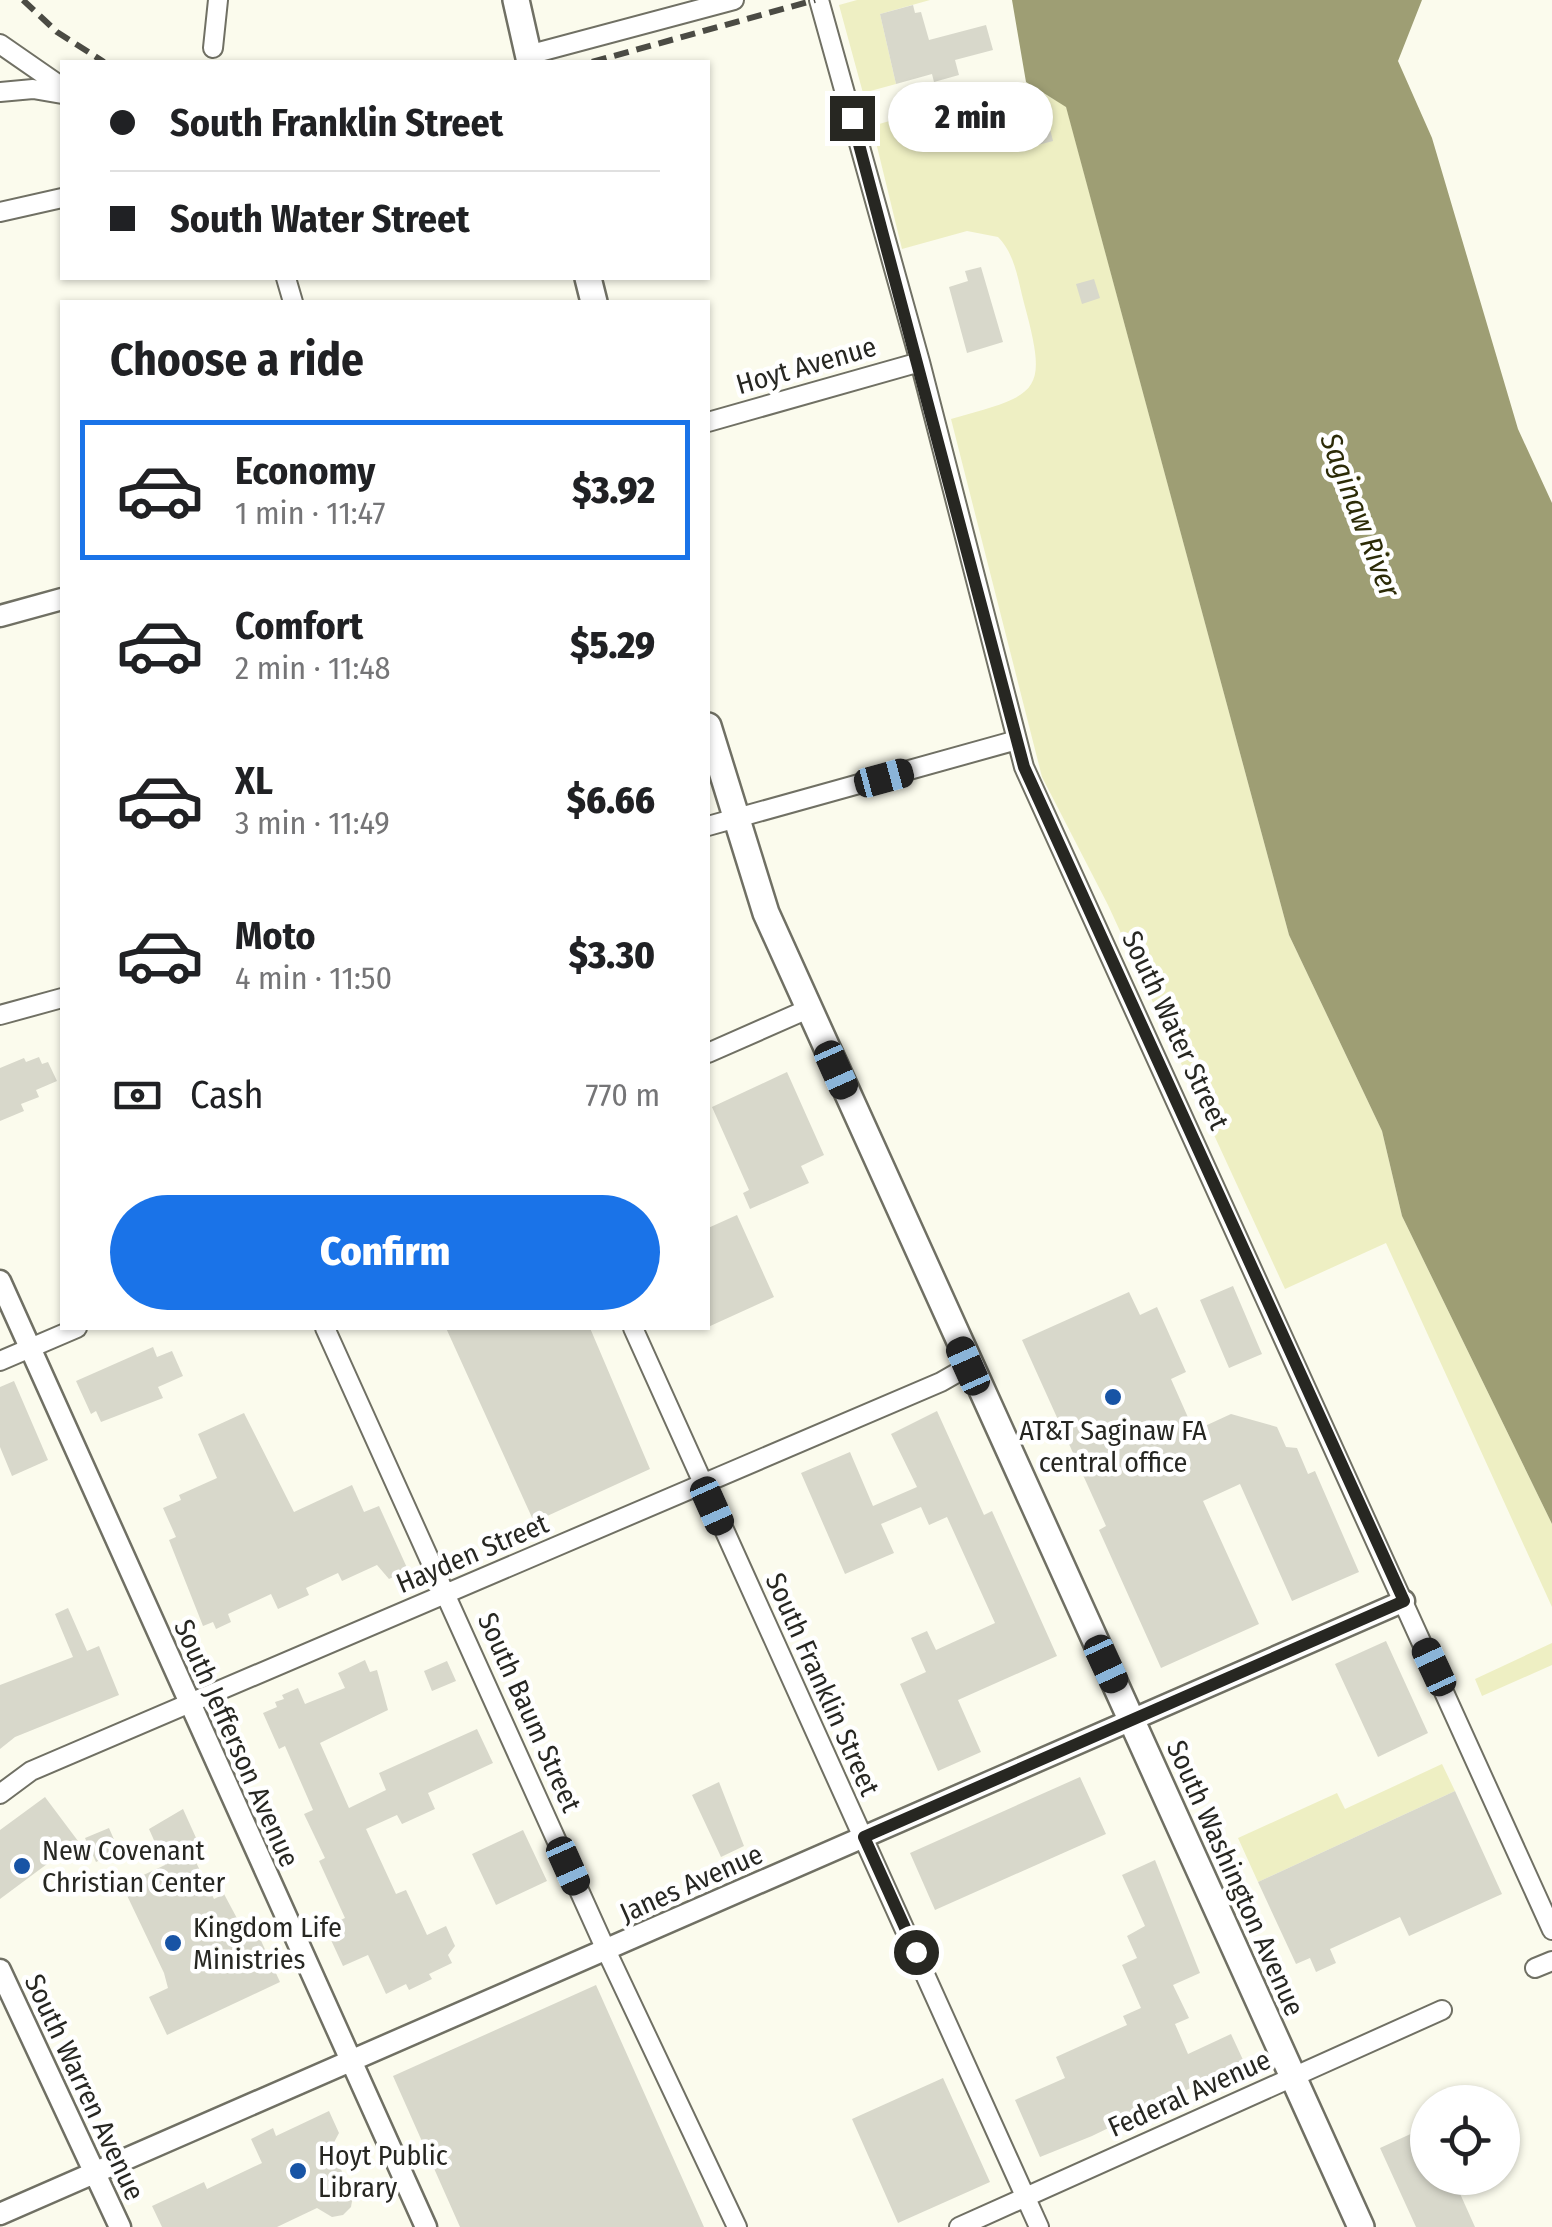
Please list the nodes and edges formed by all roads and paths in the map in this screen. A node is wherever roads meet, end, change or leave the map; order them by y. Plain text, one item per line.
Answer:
1 (218, 0) edge
2 (516, 0) edge
3 (734, 0) edge
4 (820, 0) edge
5 (0, 44) edge
6 (213, 48) dead end
7 (529, 58) edge
8 (60, 89) edge
9 (60, 90) edge
10 (0, 92) edge
11 (60, 198) edge
12 (0, 212) edge
13 (920, 362) junction
14 (710, 421) edge
15 (60, 600) edge
16 (0, 616) edge
17 (710, 733) edge
18 (1016, 740) junction
19 (734, 819) junction
20 (710, 825) edge
21 (60, 999) edge
22 (808, 1009) junction
23 (0, 1016) edge
24 (710, 1052) edge
25 (0, 1282) edge
26 (72, 1330) edge
27 (327, 1330) edge
28 (634, 1330) edge
29 (30, 1348) junction
30 (0, 1361) edge
31 (968, 1366) junction
32 (704, 1486) junction
33 (449, 1593) junction
34 (1404, 1601) junction
35 (191, 1706) junction
36 (1131, 1718) junction
37 (0, 1794) edge
38 (864, 1837) junction
39 (1552, 1930) edge
40 (606, 1950) junction
41 (0, 1970) edge
42 (1442, 2010) dead end
43 (352, 2062) junction
44 (1293, 2076) junction
45 (96, 2174) junction
46 (1026, 2198) junction
47 (0, 2214) edge
48 (120, 2227) edge
49 (426, 2227) edge
50 (736, 2227) edge
51 (959, 2227) edge
52 (1040, 2227) edge
53 (1360, 2227) edge

1 - 6 street
2 - 7 main road
3 - 7 street
4 - 13 street, South Water Street
5 - 8 street
9 - 10 street
11 - 12 street
13 - 14 street, Hoyt Avenue
13 - 18 street, South Water Street
15 - 16 street
17 - 19 main road, South Washington Avenue
18 - 19 street
18 - 34 street, South Water Street
19 - 20 street
19 - 22 main road, South Washington Avenue
21 - 23 street
22 - 24 street
22 - 31 main road, South Washington Avenue
25 - 29 street, South Jefferson Avenue
26 - 29 street
27 - 33 street, South Baum Street
28 - 32 street, South Franklin Street
29 - 30 street
29 - 35 street, South Jefferson Avenue
31 - 32 street, Hayden Street
31 - 36 main road, South Washington Avenue
32 - 33 street, Hayden Street
32 - 38 street, South Franklin Street
33 - 35 street, Hayden Street
33 - 40 street, South Baum Street
34 - 36 street, Janes Avenue
34 - 39 street, South Water Street
35 - 37 street, Hayden Street
35 - 43 street, South Jefferson Avenue
36 - 38 street, Janes Avenue
36 - 44 main road, South Washington Avenue
38 - 40 street, Janes Avenue
38 - 46 street, South Franklin Street
40 - 43 street, Janes Avenue
40 - 50 street, South Baum Street
41 - 45 street, South Warren Avenue
42 - 44 street, Federal Avenue
43 - 45 street, Janes Avenue
43 - 49 street, South Jefferson Avenue
44 - 46 street, Federal Avenue
44 - 53 main road, South Washington Avenue
45 - 47 street, Janes Avenue
45 - 48 street, South Warren Avenue
46 - 51 street, Federal Avenue
46 - 52 street, South Franklin Street

